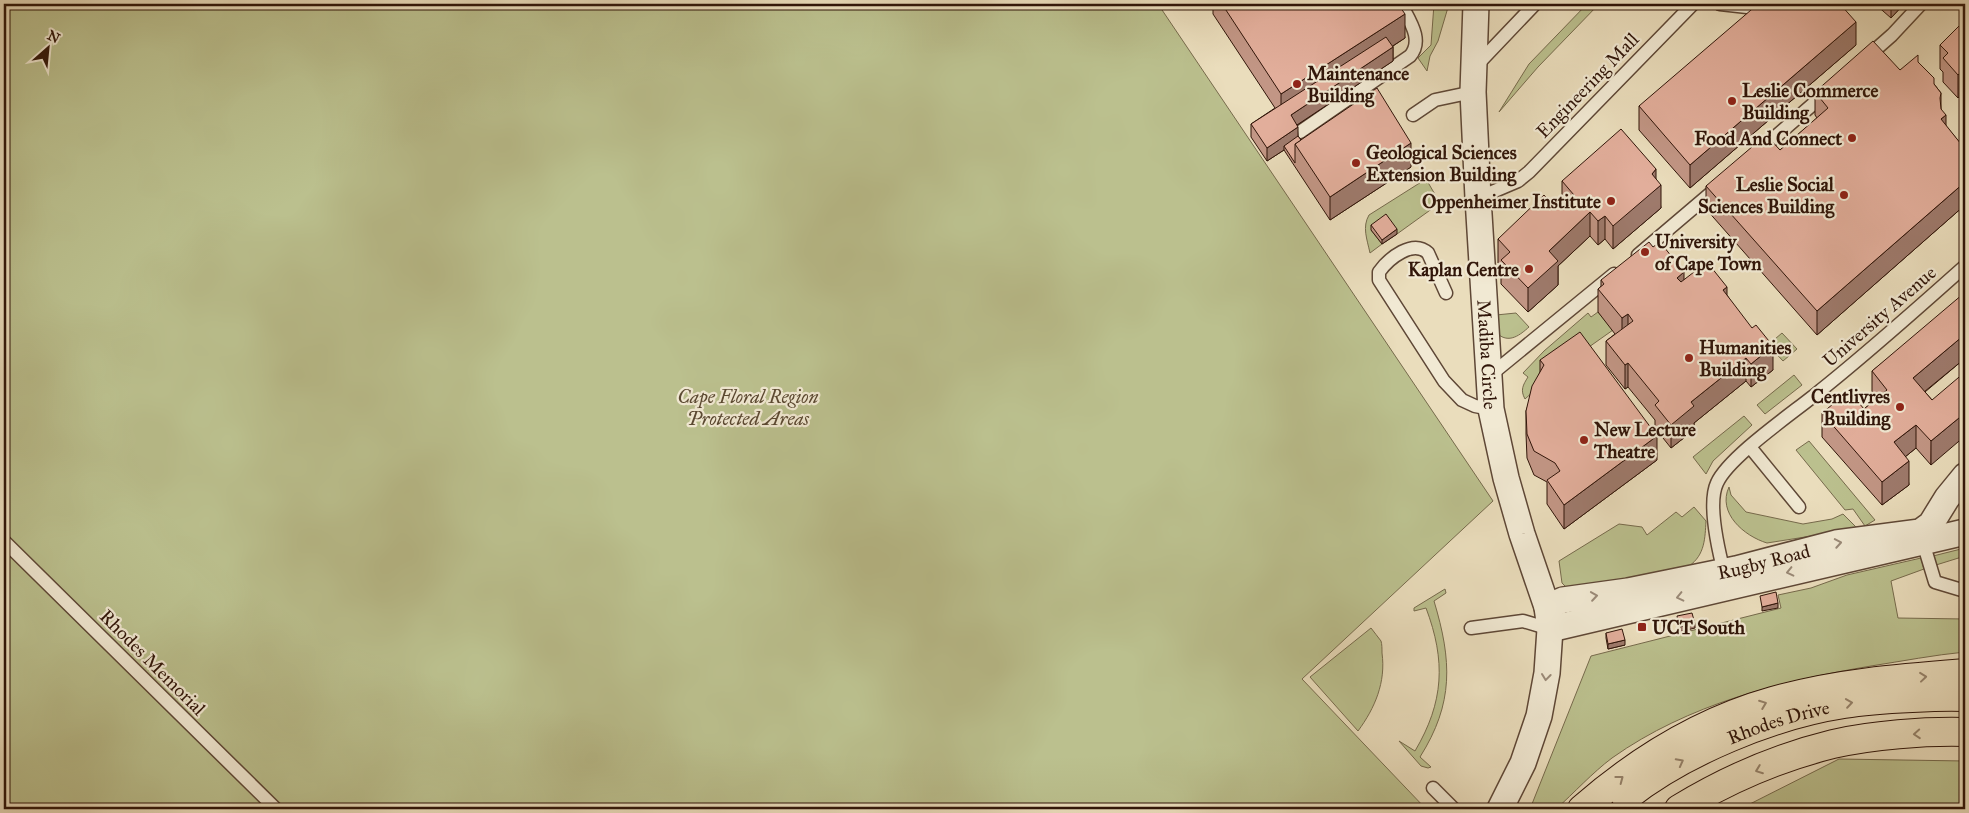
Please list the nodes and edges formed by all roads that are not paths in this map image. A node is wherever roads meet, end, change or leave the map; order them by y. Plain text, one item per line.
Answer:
1 (1401, 4) edge
2 (1476, 4) edge
3 (1535, 4) edge
4 (1693, 4) edge
5 (1720, 4) edge
6 (1767, 4) edge
7 (1921, 4) edge
8 (1856, 67) edge
9 (1473, 80) junction
10 (1834, 86) edge
11 (1413, 115) dead end
12 (1300, 132) dead end
13 (1747, 162) edge
14 (1725, 181) edge
15 (1478, 198) junction
16 (1965, 266) edge
17 (1446, 293) dead end
18 (1488, 377) junction
19 (1490, 409) junction
20 (1750, 447) junction
21 (1962, 479) edge
22 (1799, 507) dead end
23 (1965, 507) edge
24 (1965, 532) edge
25 (1921, 537) junction
26 (4, 541) edge
27 (1725, 579) junction
28 (1962, 588) edge
29 (1549, 618) junction
30 (1523, 621) junction
31 (1471, 628) dead end
32 (1965, 673) edge
33 (1965, 697) edge
34 (1965, 732) edge
35 (1433, 788) dead end
36 (276, 809) edge
37 (1454, 809) edge
38 (1500, 809) edge
39 (1582, 809) edge
40 (1611, 809) edge
41 (1679, 809) edge

1 - 12 lane
2 - 9 street, Madiba Circle
3 - 9 lane
4 - 15 lane, Engineering Mall
5 - 6 lane
7 - 8 lane
9 - 11 lane
9 - 15 street, Madiba Circle
10 - 13 lane
14 - 18 lane
15 - 18 street, Madiba Circle
16 - 20 lane, University Avenue
17 - 19 lane
18 - 19 street, Madiba Circle
19 - 29 street, Madiba Circle
20 - 22 lane
20 - 27 lane, University Avenue
21 - 23 street
21 - 25 street
24 - 25 street, Rugby Road
25 - 27 street, Rugby Road
25 - 28 lane
26 - 36 lane, Rhodes Memorial
27 - 29 street, Rugby Road
29 - 30 lane
29 - 30 lane
29 -> 38 street
30 - 31 lane
39 -> 32 highway
40 -> 33 highway, Rhodes Drive
34 -> 41 highway, Rhodes Drive
35 - 37 lane

